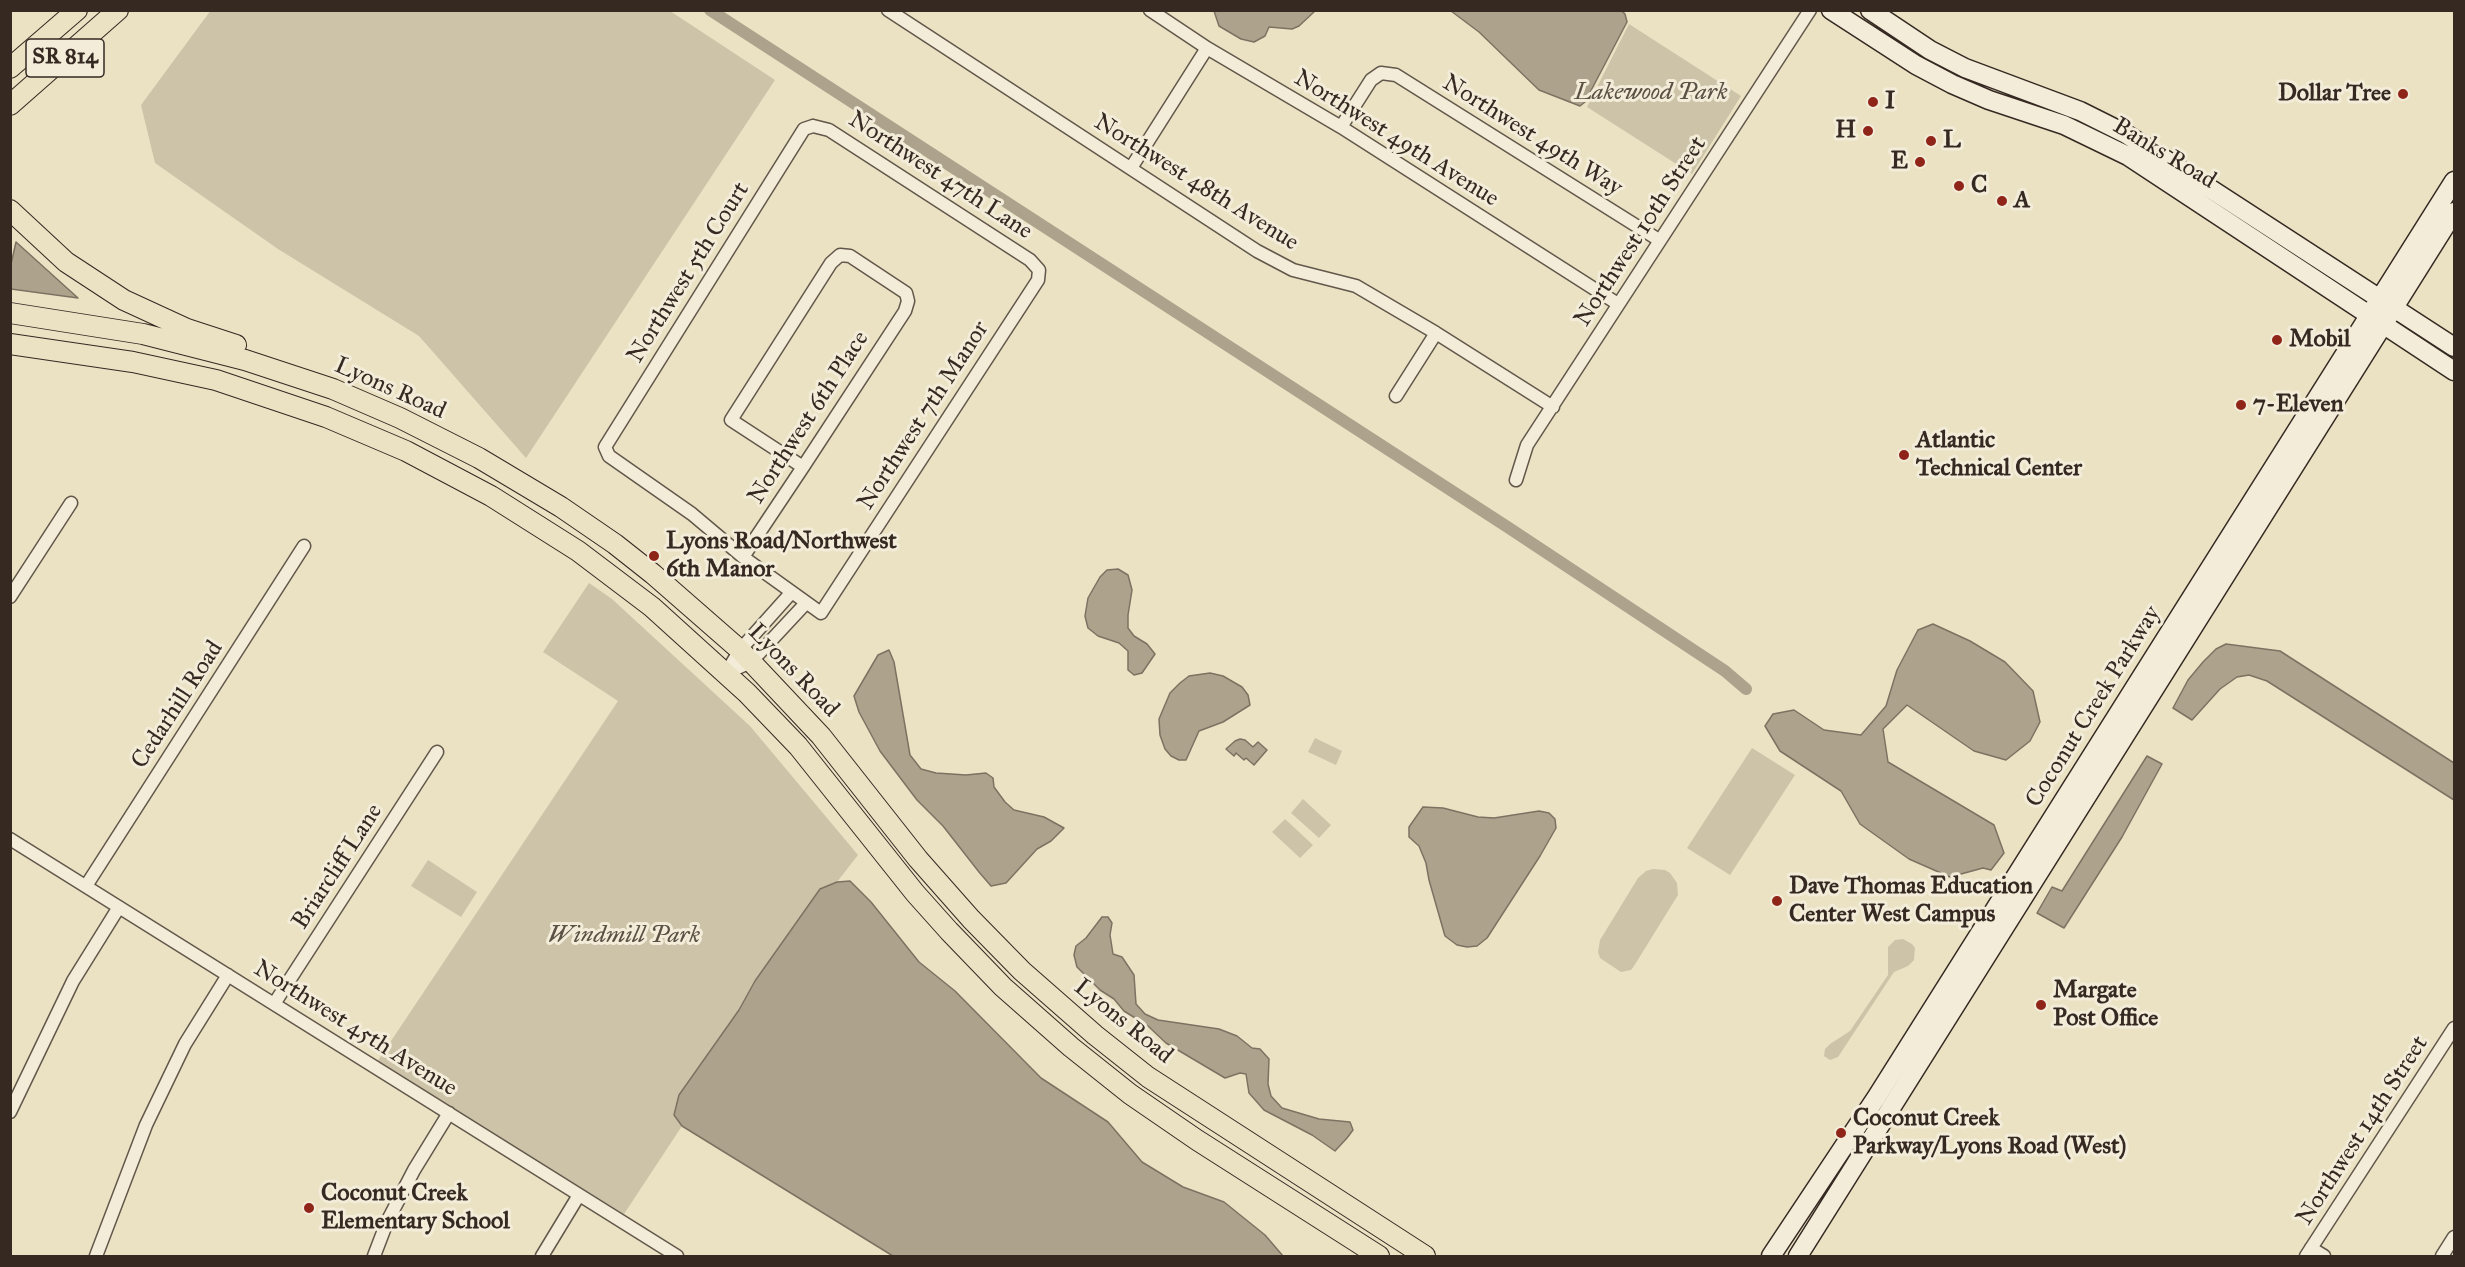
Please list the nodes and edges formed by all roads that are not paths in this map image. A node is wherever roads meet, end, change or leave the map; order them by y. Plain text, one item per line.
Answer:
1 (77, 10) edge
2 (118, 10) edge
3 (888, 10) edge
4 (1150, 10) edge
5 (1810, 10) edge
6 (1831, 10) edge
7 (1870, 10) edge
8 (1207, 48) junction
9 (62, 61) junction
10 (10, 68) edge
11 (10, 105) edge
12 (10, 121) edge
13 (813, 126) joint
14 (1341, 127) junction
15 (1131, 168) junction
16 (2454, 181) edge
17 (10, 210) edge
18 (2454, 212) edge
19 (1659, 240) junction
20 (1039, 270) joint
21 (2387, 303) junction
22 (1618, 304) junction
23 (10, 313) edge
24 (2377, 319) junction
25 (1436, 333) junction
26 (10, 344) edge
27 (2454, 347) edge
28 (2454, 371) edge
29 (1396, 396) dead end
30 (1553, 407) junction
31 (387, 412) junction
32 (803, 467) junction
33 (1516, 480) dead end
34 (71, 503) dead end
35 (304, 546) dead end
36 (742, 557) junction
37 (791, 593) junction
38 (10, 597) edge
39 (806, 603) junction
40 (745, 656) junction
41 (726, 673) junction
42 (437, 752) dead end
43 (10, 839) edge
44 (86, 886) junction
45 (119, 907) junction
46 (228, 975) junction
47 (274, 1004) junction
48 (2454, 1028) edge
49 (10, 1112) edge
50 (450, 1113) junction
51 (579, 1195) junction
52 (2454, 1237) edge
53 (2309, 1252) edge
54 (96, 1257) edge
55 (374, 1257) edge
56 (542, 1257) edge
57 (677, 1257) edge
58 (1379, 1257) edge
59 (1425, 1257) edge
60 (1772, 1257) edge
61 (1798, 1257) edge
62 (2324, 1257) edge
63 (2442, 1257) edge

1 - 10 main road, SR 814
2 - 9 main road, SR 814
3 - 15 street, Northwest 48th Avenue
4 - 8 street, Northwest 49th Avenue
5 - 19 street, Northwest 10th Street
6 - 24 main road, Banks Road
7 - 21 main road, Banks Road
8 - 14 street, Northwest 49th Avenue
8 - 15 street
9 - 11 main road, SR 814
9 - 12 main road
13 - 20 street, Northwest 47th Lane
13 - 36 street, Northwest 5th Court
14 - 19 street, Northwest 49th Way
14 - 22 street, Northwest 49th Avenue
15 - 25 street, Northwest 48th Avenue
16 - 21 main road, Coconut Creek Parkway
17 - 31 main road
18 - 21 main road, Coconut Creek Parkway
19 - 22 street, Northwest 10th Street
20 - 39 street, Northwest 7th Manor
21 - 24 main road, Coconut Creek Parkway
21 - 27 main road, Banks Road
22 - 30 street, Northwest 10th Street
23 - 31 main road, Lyons Road
24 - 28 main road, Banks Road
24 - 60 main road, Coconut Creek Parkway
24 - 61 main road, Coconut Creek Parkway
25 - 29 street
25 - 30 street, Northwest 48th Avenue
26 - 41 main road, Lyons Road
30 - 33 street, Northwest 10th Street
31 - 40 main road, Lyons Road
32 - 32 street, Northwest 6th Place
32 - 36 street, Northwest 6th Place
34 - 38 street
35 - 44 street, Cedarhill Road
36 - 37 street
37 - 39 street
37 - 40 street
39 - 40 street
40 - 41 street
40 - 59 main road, Lyons Road
41 - 58 main road, Lyons Road
42 - 47 street, Briarcliff Lane
43 - 44 street, Northwest 45th Avenue
44 - 45 street, Northwest 45th Avenue
45 - 46 street, Northwest 45th Avenue
45 - 49 street
46 - 47 street, Northwest 45th Avenue
46 - 54 street
47 - 50 street, Northwest 45th Avenue
48 - 53 street, Northwest 14th Street
50 - 51 street, Northwest 45th Avenue
50 - 55 street
51 - 56 street
51 - 57 street, Northwest 45th Avenue
52 - 63 street
53 - 62 street

